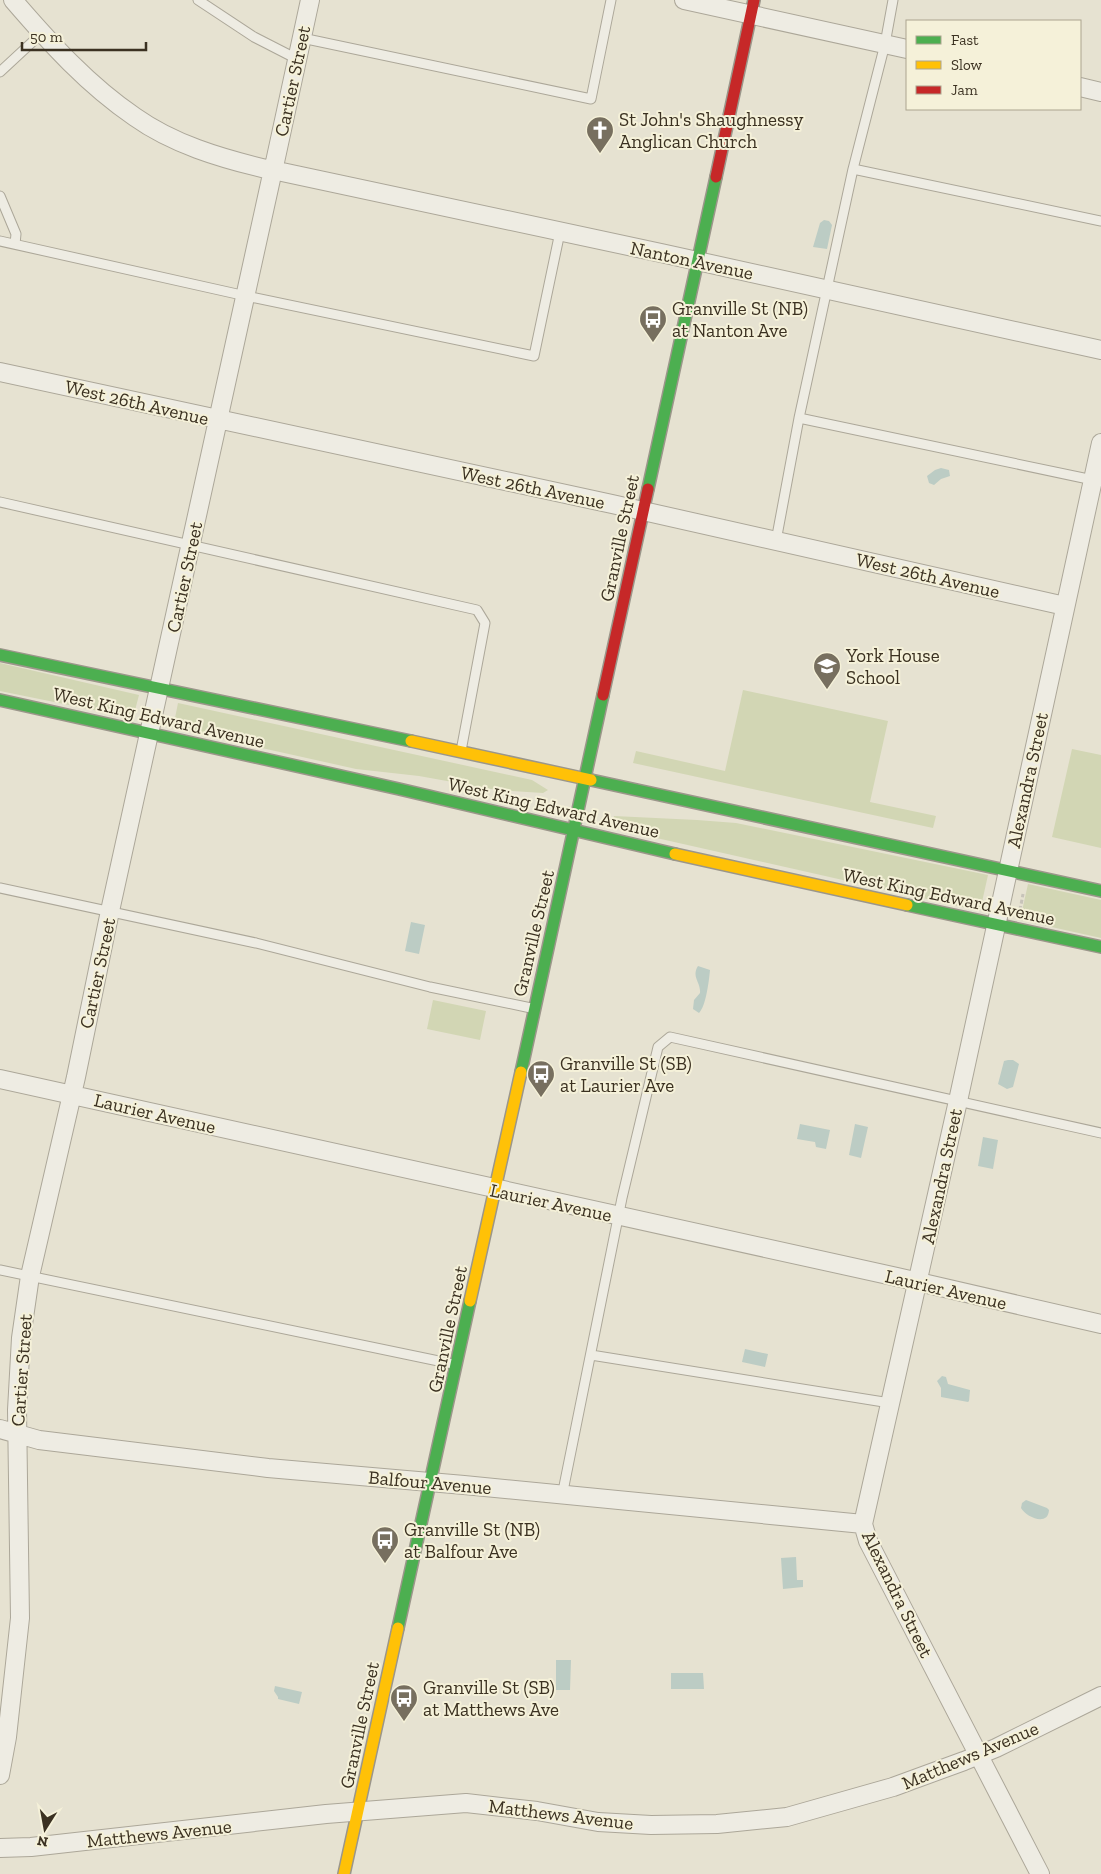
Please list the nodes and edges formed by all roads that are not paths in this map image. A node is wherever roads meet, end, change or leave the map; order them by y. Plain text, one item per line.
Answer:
1 (13, 0) edge
2 (198, 0) edge
3 (310, 0) edge
4 (610, 0) edge
5 (684, 0) edge
6 (893, 0) edge
7 (752, 8) edge
8 (42, 34) junction
9 (302, 38) junction
10 (885, 44) junction
11 (906, 49) edge
12 (298, 59) junction
13 (0, 72) edge
14 (1081, 87) edge
15 (1101, 92) edge
16 (853, 169) junction
17 (274, 171) junction
18 (0, 196) edge
19 (1101, 221) edge
20 (560, 232) junction
21 (0, 241) edge
22 (15, 244) junction
23 (697, 261) junction
24 (828, 290) junction
25 (246, 296) junction
26 (1101, 350) edge
27 (0, 372) edge
28 (800, 418) junction
29 (218, 420) junction
30 (1101, 443) edge
31 (1093, 480) junction
32 (0, 502) edge
33 (643, 511) junction
34 (776, 540) junction
35 (191, 544) junction
36 (1065, 606) junction
37 (0, 654) edge
38 (160, 689) junction
39 (0, 700) edge
40 (150, 733) junction
41 (461, 752) junction
42 (585, 779) junction
43 (574, 831) junction
44 (1008, 871) junction
45 (0, 888) edge
46 (1101, 891) edge
47 (110, 910) junction
48 (996, 924) junction
49 (1101, 947) edge
50 (534, 1009) junction
51 (0, 1079) edge
52 (72, 1095) junction
53 (958, 1101) junction
54 (1101, 1133) edge
55 (495, 1189) junction
56 (619, 1217) junction
57 (0, 1270) edge
58 (30, 1276) junction
59 (918, 1282) junction
60 (1101, 1324) edge
61 (591, 1355) junction
62 (457, 1365) junction
63 (890, 1403) junction
64 (8, 1431) edge
65 (431, 1482) junction
66 (562, 1496) junction
67 (863, 1524) junction
68 (1101, 1696) edge
69 (980, 1755) junction
70 (0, 1775) edge
71 (358, 1811) junction
72 (0, 1848) edge
73 (344, 1874) edge
74 (1040, 1874) edge

1 - 8 street, Nanton Avenue
2 - 12 lane
3 - 9 street, Cartier Street
4 - 9 lane
5 - 7 street
6 - 10 lane
7 - 10 street
7 - 23 main road, Granville Street
8 - 13 lane
8 - 17 street, Nanton Avenue
9 - 12 street, Cartier Street
10 - 11 street
10 - 16 lane
12 - 17 street, Cartier Street
14 - 15 street
16 - 19 lane
16 - 24 lane
17 - 20 street, Nanton Avenue
17 - 25 street, Cartier Street
18 - 22 lane
20 - 23 street, Nanton Avenue
20 - 25 lane
21 - 22 lane
22 - 25 lane
23 - 24 street, Nanton Avenue
23 - 33 main road, Granville Street
24 - 26 street, Nanton Avenue
24 - 28 lane
25 - 29 street, Cartier Street
27 - 29 street, West 26th Avenue
28 - 31 lane
28 - 34 lane
29 - 33 street, West 26th Avenue
29 - 35 street, Cartier Street
30 - 31 street, Alexandra Street
31 - 36 street, Alexandra Street
32 - 35 lane
33 - 34 street, West 26th Avenue
33 - 42 main road, Granville Street
34 - 36 street, West 26th Avenue
35 - 38 street, Cartier Street
35 - 41 lane
36 - 44 street, Alexandra Street
37 - 38 main road, West King Edward Avenue
38 - 40 street, Cartier Street
38 - 41 main road, West King Edward Avenue
39 - 40 main road, West King Edward Avenue
40 - 43 main road, West King Edward Avenue
40 - 47 street, Cartier Street
41 - 42 main road, West King Edward Avenue
42 - 43 main road, Granville Street
42 - 44 main road, West King Edward Avenue
43 - 48 main road, West King Edward Avenue
43 - 50 main road, Granville Street
44 - 46 main road, West King Edward Avenue
44 - 48 street, Alexandra Street
45 - 47 lane
47 - 50 lane
47 - 52 street, Cartier Street
48 - 49 main road, West King Edward Avenue
48 - 53 street, Alexandra Street
50 - 55 main road, Granville Street
51 - 52 street, Laurier Avenue
52 - 55 street, Laurier Avenue
52 - 58 street, Cartier Street
53 - 54 lane
53 - 56 lane
53 - 59 street, Alexandra Street
55 - 56 street, Laurier Avenue
55 - 62 main road, Granville Street
56 - 59 street, Laurier Avenue
56 - 61 lane
57 - 58 lane
58 - 62 lane
58 - 64 street, Cartier Street
59 - 60 street, Laurier Avenue
59 - 63 street, Alexandra Street
61 - 63 lane
61 - 66 lane
62 - 65 main road, Granville Street
63 - 67 street, Alexandra Street
64 - 65 street, Balfour Avenue
64 - 70 street, Cartier Street
65 - 66 street, Balfour Avenue
65 - 71 main road, Granville Street
66 - 67 street, Balfour Avenue
67 - 69 street, Alexandra Street
68 - 69 street, Matthews Avenue
69 - 71 street, Matthews Avenue
69 - 74 street, Alexandra Street
71 - 72 street, Matthews Avenue
71 - 73 main road, Granville Street

